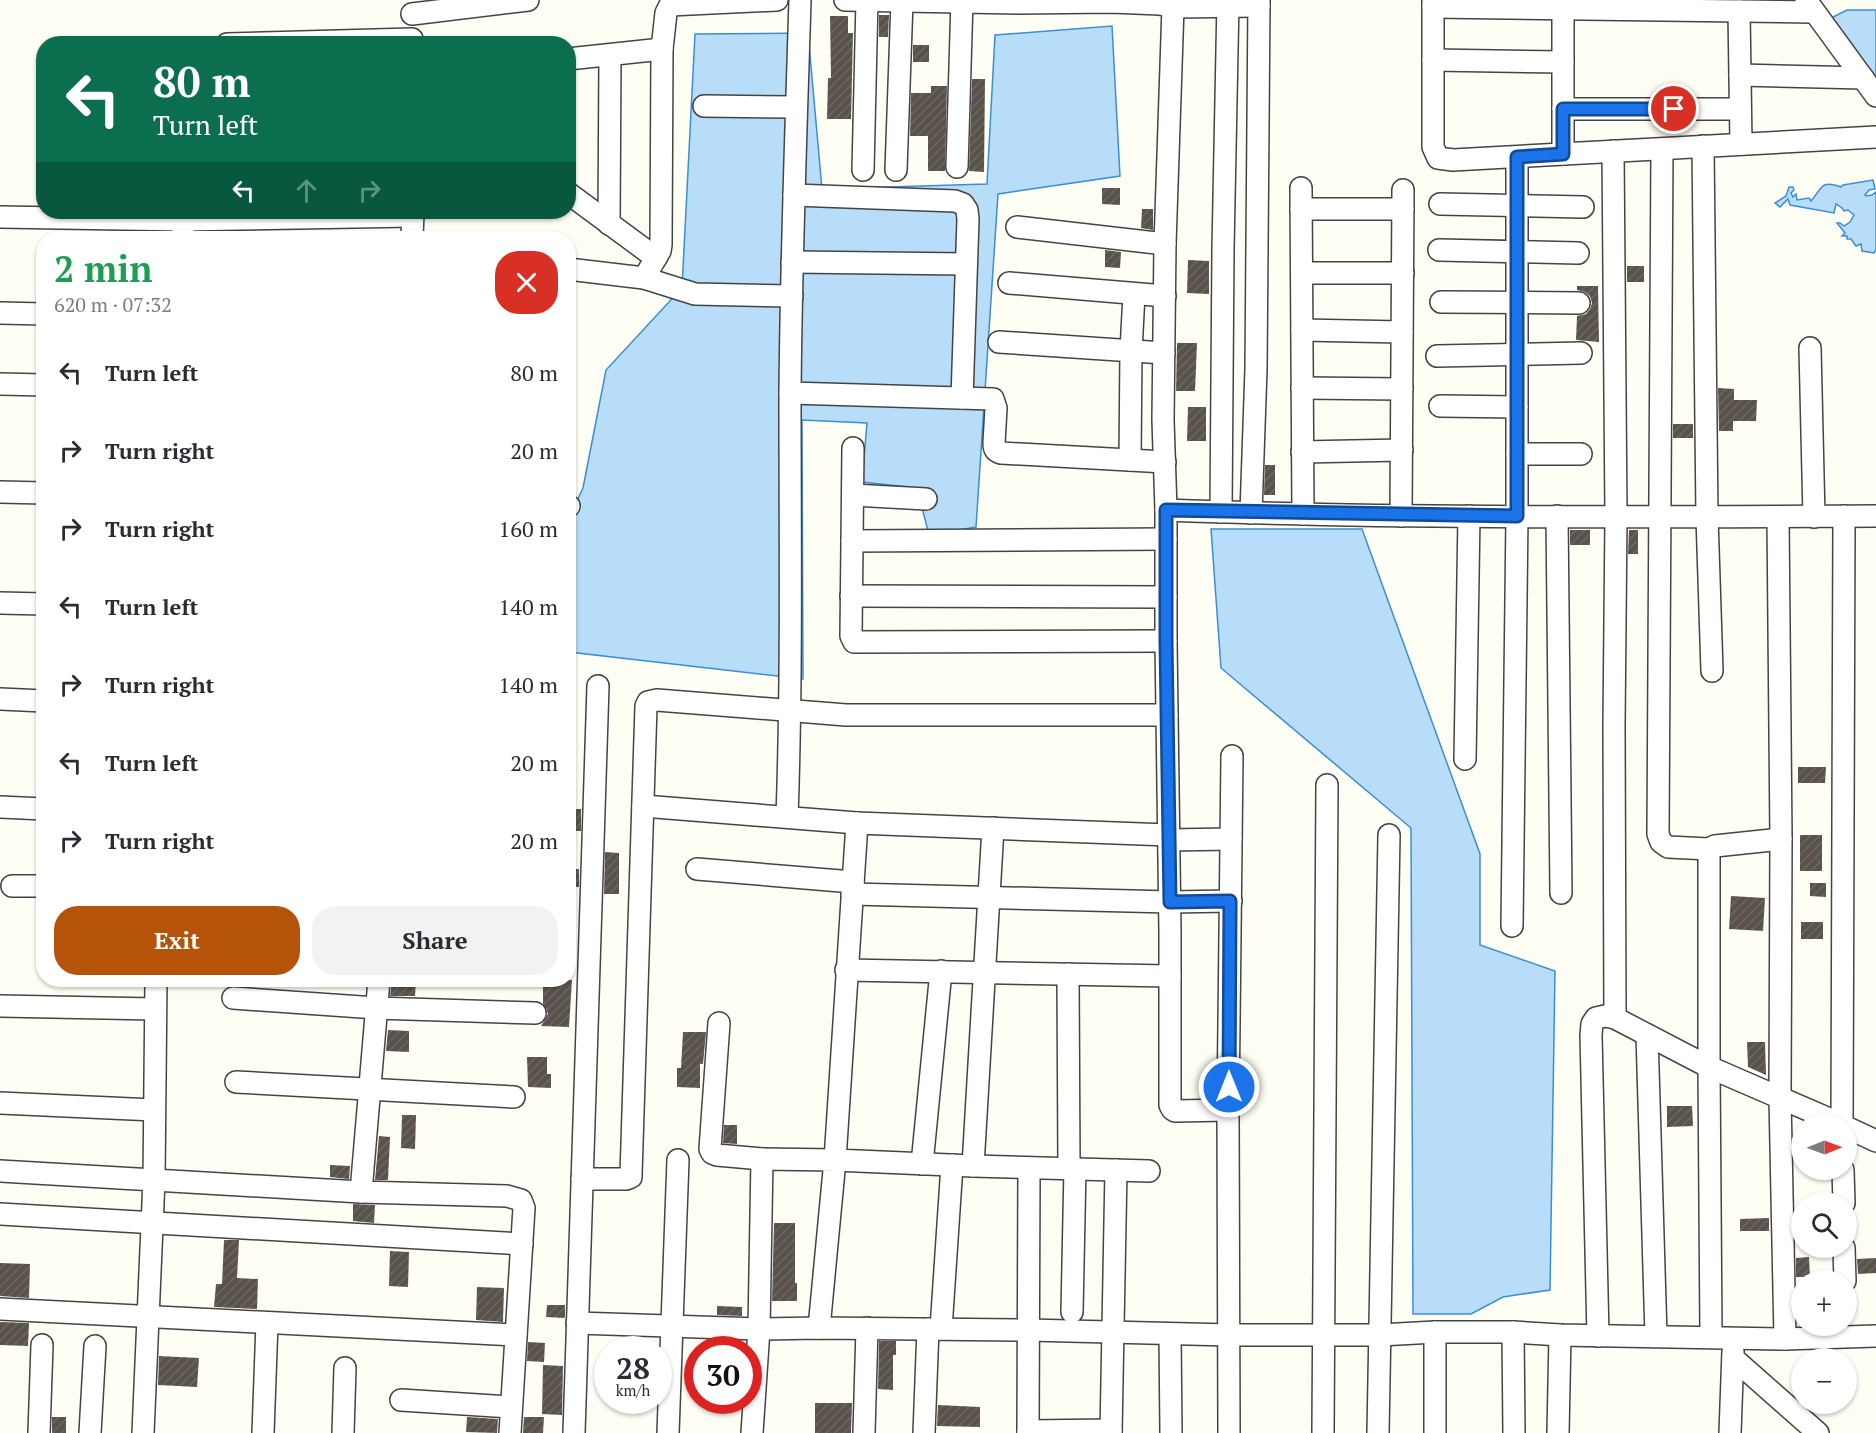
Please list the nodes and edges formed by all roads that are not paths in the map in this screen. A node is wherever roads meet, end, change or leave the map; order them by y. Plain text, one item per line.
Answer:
1 (528, 0) edge
2 (777, 0) edge
3 (800, 0) edge
4 (845, 0) edge
5 (867, 0) edge
6 (698, 1) edge
7 (749, 1) edge
8 (910, 1) edge
9 (962, 1) edge
10 (1069, 1) edge
11 (1111, 1) edge
12 (1018, 2) edge
13 (1146, 2) edge
14 (1228, 3) edge
15 (1259, 3) edge
16 (1433, 4) edge
17 (1563, 5) edge
18 (1810, 6) edge
19 (412, 7) edge
20 (1173, 7) junction
21 (1738, 11) junction
22 (412, 36) edge
23 (662, 49) junction
24 (610, 55) junction
25 (576, 59) edge
26 (1433, 60) junction
27 (1563, 62) junction
28 (1740, 75) junction
29 (1863, 78) junction
30 (1876, 96) edge
31 (704, 106) dead end
32 (796, 106) junction
33 (1740, 108) junction
34 (1563, 109) junction
35 (1876, 137) edge
36 (1741, 144) junction
37 (1703, 147) junction
38 (1662, 149) junction
39 (1613, 152) junction
40 (1563, 154) junction
41 (1517, 157) junction
42 (957, 167) dead end
43 (863, 170) dead end
44 (896, 170) dead end
45 (794, 195) junction
46 (576, 199) edge
47 (1440, 204) dead end
48 (1517, 205) junction
49 (1583, 207) dead end
50 (0, 217) edge
51 (336, 219) edge
52 (609, 224) junction
53 (1017, 227) dead end
54 (183, 229) edge
55 (1165, 244) junction
56 (1439, 250) dead end
57 (1517, 251) junction
58 (1578, 253) dead end
59 (656, 258) junction
60 (792, 261) junction
61 (966, 264) junction
62 (576, 270) edge
63 (1302, 273) junction
64 (1403, 273) junction
65 (644, 278) junction
66 (1009, 283) dead end
67 (1134, 294) junction
68 (792, 296) junction
69 (1165, 296) junction
70 (1441, 302) dead end
71 (1517, 303) junction
72 (1579, 303) dead end
73 (0, 313) edge
74 (36, 314) edge
75 (1302, 330) junction
76 (1402, 332) junction
77 (999, 342) dead end
78 (1810, 348) dead end
79 (1131, 351) junction
80 (1164, 353) junction
81 (1581, 353) dead end
82 (1517, 354) junction
83 (1437, 356) dead end
84 (0, 384) edge
85 (36, 385) edge
86 (1302, 388) junction
87 (1402, 389) junction
88 (790, 393) junction
89 (962, 398) junction
90 (1440, 406) dead end
91 (1517, 407) junction
92 (853, 448) dead end
93 (1402, 450) junction
94 (1302, 452) junction
95 (1517, 454) junction
96 (1581, 454) dead end
97 (1130, 460) junction
98 (1165, 462) junction
99 (0, 492) edge
100 (36, 493) edge
101 (853, 495) junction
102 (926, 499) dead end
103 (1166, 510) junction
104 (1221, 512) junction
105 (1251, 513) junction
106 (1303, 514) junction
107 (1401, 516) junction
108 (1469, 516) junction
109 (1517, 516) junction
110 (1557, 516) junction
111 (1844, 516) junction
112 (1876, 516) edge
113 (1616, 517) junction
114 (1814, 517) junction
115 (1660, 518) junction
116 (1707, 518) junction
117 (1778, 518) junction
118 (1166, 539) junction
119 (852, 541) junction
120 (851, 596) junction
121 (1166, 597) junction
122 (0, 603) edge
123 (36, 604) edge
124 (1166, 641) junction
125 (1712, 671) dead end
126 (598, 686) dead end
127 (0, 699) edge
128 (36, 700) edge
129 (790, 710) junction
130 (1167, 715) junction
131 (1232, 756) dead end
132 (1465, 759) dead end
133 (1328, 784) dead end
134 (643, 806) junction
135 (0, 807) edge
136 (36, 809) edge
137 (787, 817) junction
138 (857, 823) junction
139 (993, 828) junction
140 (1389, 835) dead end
141 (1168, 837) junction
142 (1231, 839) junction
143 (1781, 839) junction
144 (1709, 849) junction
145 (697, 869) dead end
146 (12, 886) dead end
147 (36, 886) edge
148 (853, 888) junction
149 (1561, 893) dead end
150 (988, 898) junction
151 (1230, 901) junction
152 (1170, 902) junction
153 (1512, 926) dead end
154 (846, 970) junction
155 (941, 971) junction
156 (984, 972) junction
157 (1068, 974) junction
158 (1170, 976) junction
159 (156, 987) edge
160 (378, 987) edge
161 (233, 998) dead end
162 (0, 1006) edge
163 (376, 1008) junction
164 (155, 1009) junction
165 (535, 1013) dead end
166 (1615, 1018) junction
167 (719, 1023) dead end
168 (1647, 1035) junction
169 (1709, 1067) junction
170 (236, 1082) dead end
171 (369, 1089) junction
172 (514, 1097) dead end
173 (1780, 1098) junction
174 (0, 1103) edge
175 (154, 1110) junction
176 (1228, 1110) junction
177 (1817, 1114) edge
178 (1843, 1114) edge
179 (1857, 1132) edge
180 (1876, 1141) edge
181 (762, 1159) junction
182 (678, 1160) dead end
183 (835, 1160) junction
184 (922, 1164) junction
185 (962, 1166) junction
186 (1029, 1168) junction
187 (1072, 1168) junction
188 (1116, 1170) junction
189 (0, 1171) edge
190 (1149, 1171) dead end
191 (582, 1179) junction
192 (154, 1180) junction
193 (361, 1192) junction
194 (0, 1214) edge
195 (152, 1221) junction
196 (522, 1244) junction
197 (0, 1309) edge
198 (1072, 1312) dead end
199 (148, 1317) junction
200 (267, 1323) junction
201 (577, 1323) junction
202 (673, 1326) junction
203 (819, 1328) junction
204 (867, 1328) junction
205 (759, 1329) junction
206 (934, 1329) junction
207 (1029, 1330) junction
208 (1435, 1332) junction
209 (1513, 1332) junction
210 (1113, 1333) junction
211 (1857, 1333) edge
212 (1170, 1334) junction
213 (516, 1335) junction
214 (1229, 1335) junction
215 (1324, 1335) junction
216 (1380, 1335) junction
217 (1560, 1335) junction
218 (1598, 1336) junction
219 (1656, 1336) junction
220 (1808, 1336) edge
221 (1876, 1336) edge
222 (1711, 1337) junction
223 (1785, 1339) junction
224 (42, 1345) dead end
225 (95, 1346) dead end
226 (1733, 1348) junction
227 (345, 1368) dead end
228 (401, 1400) dead end
229 (511, 1407) junction
230 (1028, 1432) edge
231 (1111, 1432) edge
232 (39, 1433) edge
233 (90, 1433) edge
234 (142, 1433) edge
235 (263, 1433) edge
236 (343, 1433) edge
237 (510, 1433) edge
238 (574, 1433) edge
239 (668, 1433) edge
240 (752, 1433) edge
241 (864, 1433) edge
242 (924, 1433) edge
243 (1171, 1433) edge
244 (1229, 1433) edge
245 (1323, 1433) edge
246 (1378, 1433) edge
247 (1436, 1433) edge
248 (1514, 1433) edge
249 (1558, 1433) edge
250 (1731, 1433) edge
251 (1818, 1433) edge

1 - 19 street
2 - 7 street
3 - 32 street
4 - 5 street
5 - 8 street
5 - 43 street
6 - 7 street
6 - 23 street
8 - 9 street
8 - 44 street
9 - 12 street
9 - 42 street
10 - 11 street
10 - 12 street
11 - 13 street
13 - 20 street
14 - 15 street
14 - 20 street
14 - 104 street
15 - 105 street
16 - 17 street
16 - 26 street
17 - 21 street
17 - 27 street
18 - 21 street
18 - 29 street
19 - 22 street
20 - 55 street
21 - 28 street
23 - 24 street
23 - 59 street
24 - 25 street
24 - 52 street
26 - 27 street
26 - 41 street
27 - 34 street
28 - 29 street
28 - 33 street
29 - 30 street
31 - 32 street
32 - 45 street
33 - 34 street
33 - 36 street
34 - 40 street
35 - 36 street
36 - 37 street
37 - 38 street
37 - 116 street
38 - 39 street
38 - 115 street
39 - 40 street
39 - 113 street
40 - 41 street
41 - 48 street
45 - 60 street
45 - 61 street
46 - 52 street
47 - 48 street
48 - 49 street
48 - 57 street
50 - 54 street
51 - 54 street
52 - 59 street
53 - 55 street
55 - 69 street
56 - 57 street
57 - 58 street
57 - 71 street
59 - 65 street
60 - 61 street
60 - 68 street
61 - 89 street
62 - 65 street
63 - 64 street
63 - 64 street
63 - 75 street
64 - 76 street
65 - 68 street
66 - 67 street
67 - 69 street
67 - 79 street
68 - 88 street
69 - 80 street
70 - 71 street
71 - 72 street
71 - 82 street
73 - 74 street
75 - 76 street
75 - 86 street
76 - 87 street
77 - 79 street
78 - 114 street
79 - 80 street
79 - 97 street
80 - 98 street
81 - 82 street
82 - 83 street
82 - 91 street
84 - 85 street
86 - 87 street
86 - 94 street
87 - 93 street
88 - 89 street
88 - 129 street
89 - 97 street
90 - 91 street
91 - 95 street
92 - 101 street
93 - 94 street
93 - 107 street
94 - 106 street
95 - 96 street
95 - 109 street
97 - 98 street
98 - 103 street
99 - 100 street
101 - 102 street
101 - 119 street
103 - 104 street
103 - 118 street
104 - 105 street
105 - 106 street
106 - 107 street
107 - 108 street
108 - 109 street
108 - 132 street
109 - 110 street
109 - 153 street
110 - 113 street
110 - 149 street
111 - 112 street
111 - 114 street
111 - 178 street
113 - 115 street
113 - 166 street
114 - 117 street
115 - 116 street
115 - 144 street
116 - 117 street
116 - 125 street
117 - 143 street
118 - 119 street
118 - 121 street
119 - 120 street
120 - 121 street
120 - 124 street
121 - 124 street
122 - 123 street
124 - 130 street
126 - 191 street
127 - 128 street
129 - 130 street
129 - 134 street
129 - 137 street
130 - 141 street
131 - 142 street
133 - 215 street
134 - 137 street
134 - 191 street
135 - 136 street
137 - 138 street
138 - 139 street
138 - 148 street
139 - 141 street
139 - 150 street
140 - 216 street
141 - 142 street
141 - 152 street
142 - 151 street
143 - 144 street
143 - 173 street
144 - 169 street
145 - 148 street
146 - 147 street
148 - 150 street
148 - 154 street
150 - 152 street
150 - 156 street
151 - 152 street
151 - 176 street
152 - 158 street
154 - 155 street
154 - 183 street
155 - 156 street
155 - 184 street
156 - 157 street
156 - 185 street
157 - 158 street
157 - 187 street
158 - 176 street
159 - 164 street
160 - 163 street
161 - 163 street
162 - 164 street
163 - 165 street
163 - 171 street
164 - 175 street
166 - 168 street
166 - 218 street
167 - 181 street
168 - 169 street
168 - 219 street
169 - 173 street
169 - 222 street
170 - 171 street
171 - 172 street
171 - 193 street
173 - 177 street
173 - 223 street
174 - 175 street
175 - 192 street
176 - 214 street
179 - 180 street
181 - 183 street
181 - 205 street
182 - 202 street
183 - 184 street
183 - 203 street
184 - 185 street
185 - 186 street
185 - 206 street
186 - 187 street
186 - 207 street
187 - 188 street
187 - 198 street
188 - 190 street
188 - 210 street
189 - 192 street
191 - 201 street
192 - 193 street
192 - 195 street
193 - 196 street
194 - 195 street
195 - 196 street
195 - 199 street
196 - 213 street
197 - 199 street
199 - 200 street
199 - 234 street
200 - 213 street
200 - 235 street
201 - 202 street
201 - 238 street
202 - 205 street
202 - 239 street
203 - 204 street
203 - 205 street
204 - 206 street
204 - 241 street
205 - 240 street
206 - 207 street
206 - 242 street
207 - 210 street
207 - 230 street
208 - 209 street
208 - 216 street
208 - 247 street
209 - 217 street
209 - 248 street
210 - 212 street
210 - 231 street
211 - 221 street
212 - 214 street
212 - 243 street
213 - 229 street
214 - 215 street
214 - 244 street
215 - 216 street
215 - 245 street
216 - 246 street
217 - 218 street
217 - 249 street
218 - 219 street
219 - 222 street
220 - 223 street
222 - 226 street
223 - 226 street
224 - 232 street
225 - 233 street
226 - 250 street
226 - 251 street
227 - 236 street
228 - 229 street
229 - 237 street
230 - 231 street

